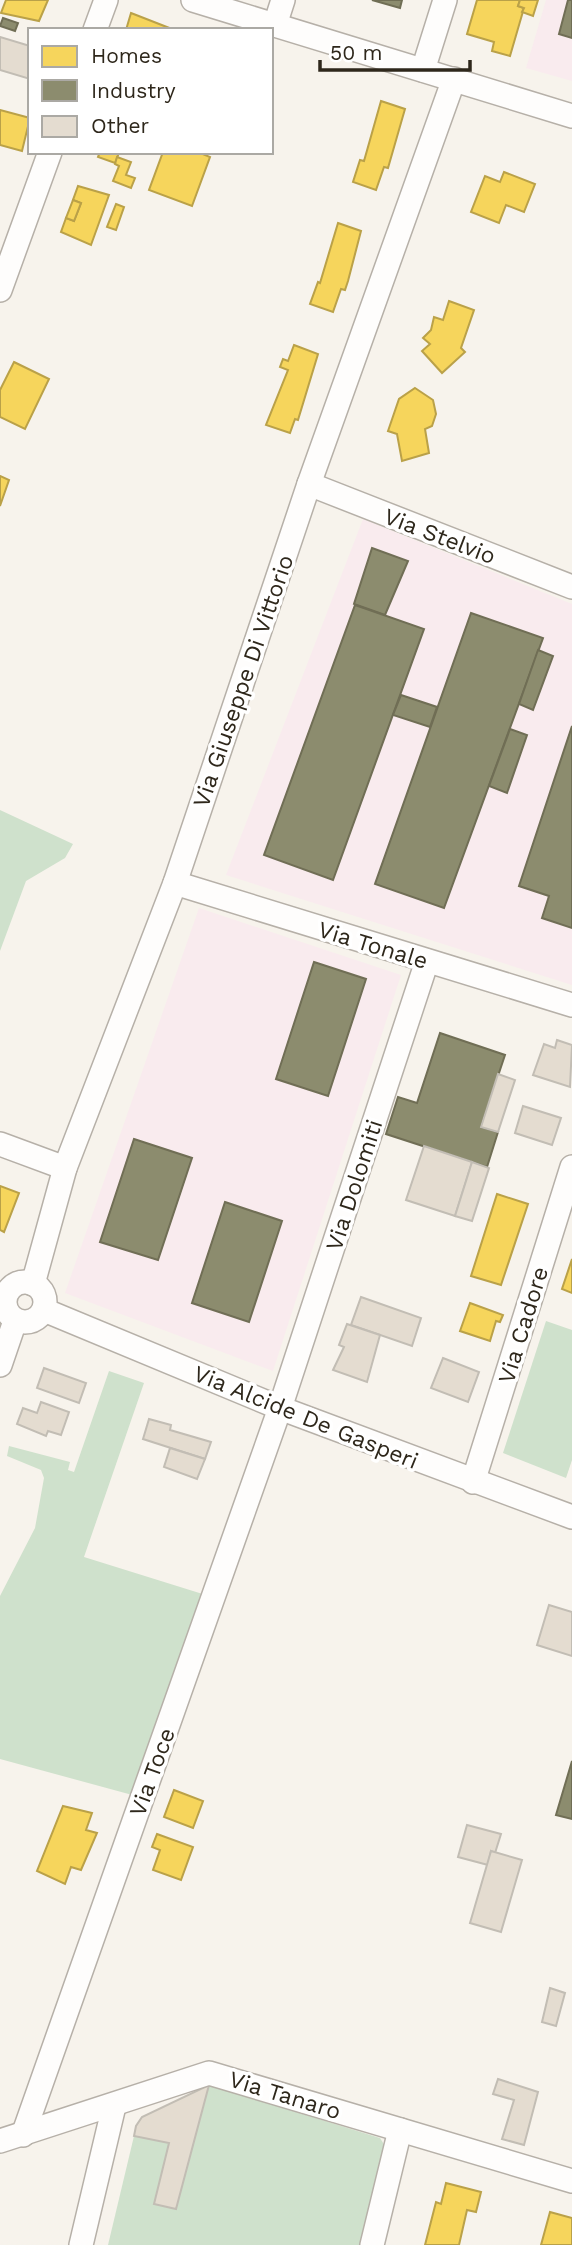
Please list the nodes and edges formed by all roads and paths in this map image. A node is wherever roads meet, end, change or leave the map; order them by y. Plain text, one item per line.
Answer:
1 (106, 0) edge
2 (193, 0) edge
3 (283, 0) edge
4 (445, 0) edge
5 (275, 25) junction
6 (96, 28) edge
7 (423, 70) junction
8 (454, 79) junction
9 (572, 116) edge
10 (49, 154) edge
11 (0, 290) edge
12 (309, 484) junction
13 (572, 587) edge
14 (175, 883) junction
15 (427, 961) junction
16 (572, 1005) edge
17 (0, 1144) edge
18 (572, 1167) edge
19 (65, 1168) junction
20 (33, 1284) junction
21 (3, 1294) edge
22 (44, 1310) junction
23 (15, 1321) junction
24 (0, 1364) edge
25 (281, 1408) junction
26 (473, 1482) junction
27 (572, 1517) edge
28 (114, 2106) junction
29 (400, 2130) junction
30 (23, 2135) junction
31 (0, 2141) edge
32 (572, 2181) edge
33 (81, 2245) edge
34 (372, 2245) edge

1 - 6 street
2 - 5 street
3 - 5 street
4 - 7 street
5 - 7 street
7 - 8 street
8 - 9 street
8 - 12 street, Via Giuseppe Di Vittorio
10 - 11 street
12 - 13 street, Via Stelvio
12 - 14 street, Via Giuseppe Di Vittorio
14 - 15 street, Via Tonale
14 - 19 street, Via Giuseppe Di Vittorio
15 - 16 street, Via Tonale
15 - 25 street, Via Dolomiti
17 - 19 street
18 - 26 street, Via Cadore
19 - 20 street, Via Giuseppe Di Vittorio
20 - 21 street
20 - 22 street
21 - 23 street
22 - 23 street
22 - 25 street, Via Alcide De Gasperi
23 - 24 street
25 - 26 street, Via Alcide De Gasperi
25 - 30 street, Via Toce
26 - 27 street, Via Alcide De Gasperi
28 - 29 street, Via Tanaro
28 - 30 street, Via Tanaro
28 - 33 street
29 - 32 street, Via Tanaro
29 - 34 street
30 - 31 street, Via Tanaro

